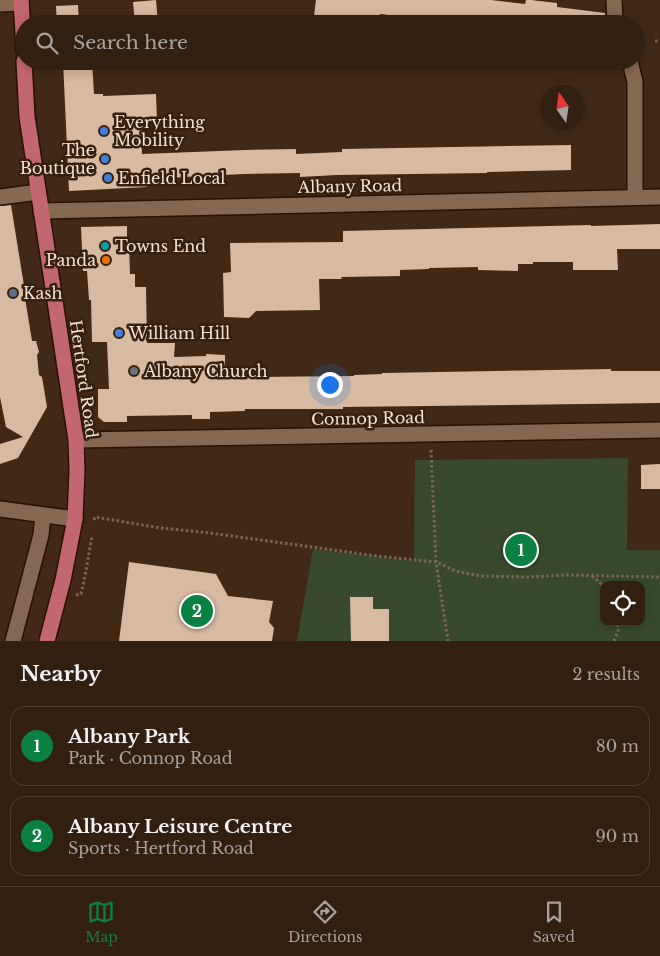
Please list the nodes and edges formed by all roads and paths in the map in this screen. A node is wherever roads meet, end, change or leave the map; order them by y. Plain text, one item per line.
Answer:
1 (614, 0) edge
2 (21, 2) edge
3 (0, 4) edge
4 (22, 15) edge
5 (615, 15) edge
6 (655, 41) dead end
7 (660, 41) edge
8 (24, 70) edge
9 (632, 70) edge
10 (38, 192) junction
11 (0, 197) edge
12 (635, 197) junction
13 (660, 197) edge
14 (41, 211) junction
15 (660, 430) edge
16 (431, 435) junction
17 (76, 440) junction
18 (0, 509) edge
19 (43, 515) junction
20 (74, 519) junction
21 (436, 562) junction
22 (592, 575) junction
23 (660, 577) edge
24 (600, 582) edge
25 (81, 594) dead end
26 (617, 626) edge
27 (13, 641) edge
28 (47, 641) edge
29 (448, 641) edge
30 (614, 641) edge

1 - 5 street
2 - 3 street
2 - 4 main road
6 - 7 path
8 - 10 main road, Hertford Road
9 - 12 street
10 - 11 street
10 - 14 main road, Hertford Road
12 - 13 street, Albany Road
12 - 14 street, Albany Road
14 - 17 main road, Hertford Road
15 - 16 street, Connop Road
16 - 17 street, Connop Road
16 - 21 path
17 - 20 main road, Hertford Road
18 - 19 street
19 - 20 street
19 - 27 street
20 - 28 main road, Hertford Road
21 - 22 path
21 - 25 path
21 - 29 path
22 - 23 path
22 - 24 path
26 - 30 path

